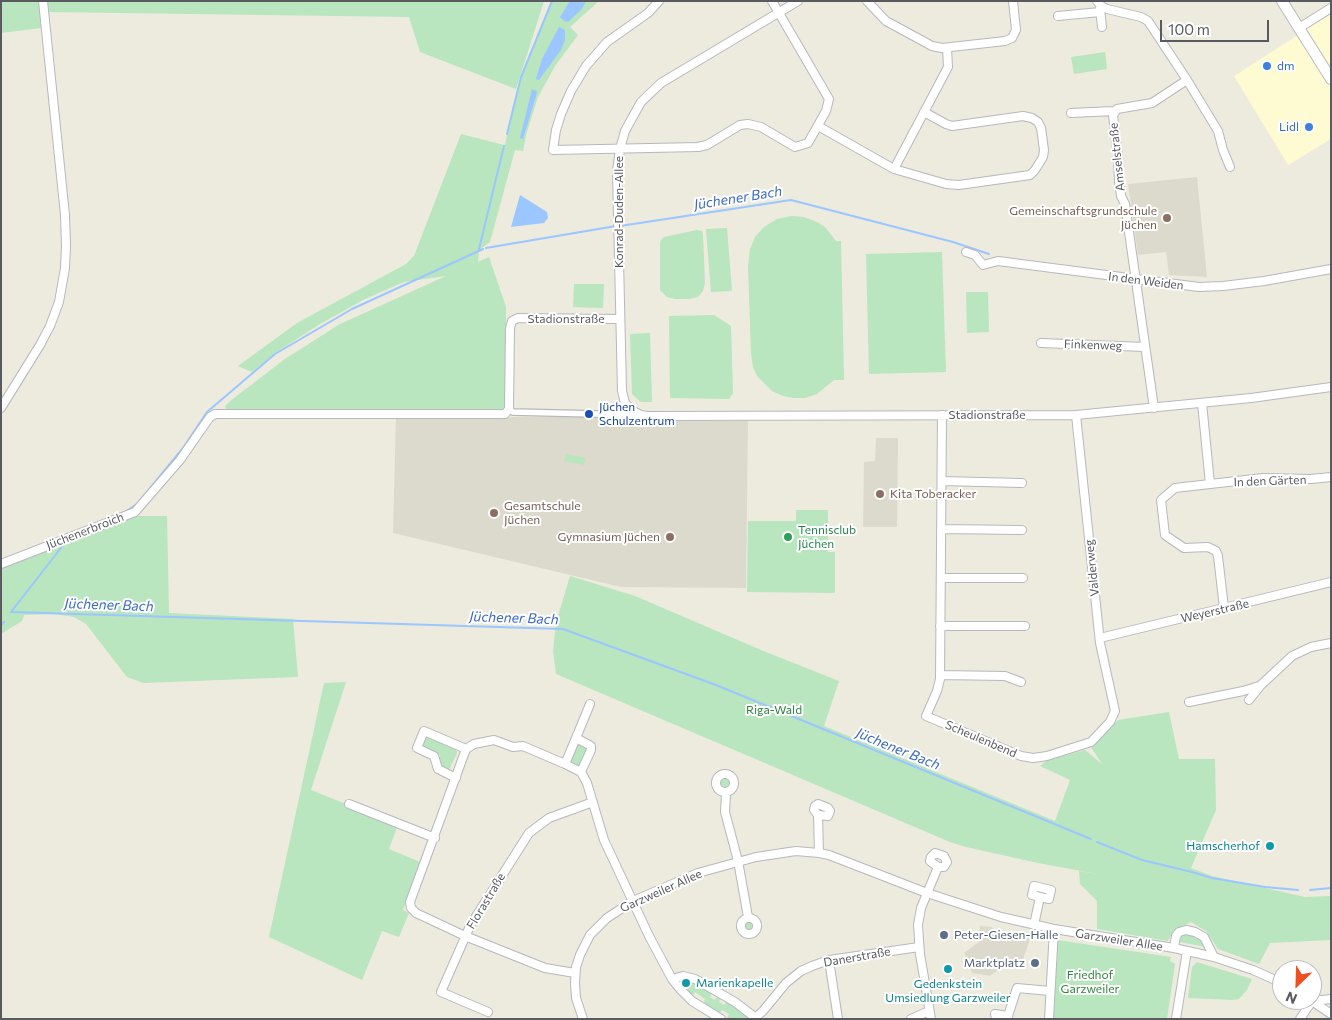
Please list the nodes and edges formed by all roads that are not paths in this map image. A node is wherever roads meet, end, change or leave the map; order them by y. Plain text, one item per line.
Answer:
1 (43, 1) edge
2 (659, 1) edge
3 (772, 1) edge
4 (798, 1) edge
5 (867, 1) edge
6 (1013, 1) edge
7 (1282, 1) edge
8 (1099, 6) edge
9 (1331, 8) edge
10 (779, 13) junction
11 (1058, 16) dead end
12 (1102, 27) dead end
13 (1299, 28) junction
14 (948, 48) junction
15 (1331, 79) edge
16 (1187, 80) junction
17 (924, 112) junction
18 (1114, 112) junction
19 (1071, 113) dead end
20 (818, 126) junction
21 (620, 149) junction
22 (1230, 167) dead end
23 (894, 169) junction
24 (966, 252) dead end
25 (1331, 269) edge
26 (1136, 280) junction
27 (620, 319) junction
28 (1041, 343) dead end
29 (1145, 347) junction
30 (1331, 387) edge
31 (625, 403) junction
32 (1202, 403) junction
33 (1, 408) edge
34 (1154, 408) junction
35 (509, 409) junction
36 (603, 413) junction
37 (641, 415) junction
38 (942, 415) junction
39 (1076, 416) junction
40 (1331, 477) edge
41 (942, 482) junction
42 (1022, 483) dead end
43 (1210, 484) junction
44 (941, 530) junction
45 (1022, 530) dead end
46 (1, 564) edge
47 (941, 578) junction
48 (1023, 578) dead end
49 (1330, 584) edge
50 (1224, 608) junction
51 (940, 626) junction
52 (1025, 626) dead end
53 (1100, 638) junction
54 (1331, 643) edge
55 (940, 675) junction
56 (1021, 682) dead end
57 (1260, 685) junction
58 (1249, 700) dead end
59 (1189, 702) dead end
60 (590, 704) dead end
61 (1113, 718) joint
62 (576, 738) junction
63 (466, 749) junction
64 (565, 764) junction
65 (581, 772) junction
66 (456, 778) junction
67 (726, 792) dead end
68 (592, 802) junction
69 (349, 804) dead end
70 (818, 815) dead end
71 (435, 838) junction
72 (819, 852) junction
73 (738, 861) junction
74 (938, 867) dead end
75 (927, 893) junction
76 (1040, 897) dead end
77 (633, 901) junction
78 (748, 917) dead end
79 (1034, 925) junction
80 (1054, 929) junction
81 (465, 936) junction
82 (919, 947) junction
83 (1174, 948) junction
84 (1187, 951) junction
85 (1214, 957) junction
86 (829, 960) junction
87 (575, 973) junction
88 (672, 979) junction
89 (1272, 979) edge
90 (1050, 991) junction
91 (488, 1012) dead end
92 (930, 1015) edge
93 (757, 1018) edge
94 (583, 1019) edge
95 (721, 1019) edge
96 (838, 1019) edge
97 (911, 1019) edge
98 (996, 1019) edge
99 (1048, 1019) edge
100 (1176, 1019) edge

1 - 33 street
2 - 21 street
3 - 10 street
4 - 10 street, Konrad-Duden-Allee
5 - 14 street
6 - 14 street
7 - 13 main road
8 - 11 street
8 - 12 street
8 - 16 street
9 - 13 street
10 - 20 street
10 - 21 street, Konrad-Duden-Allee
13 - 15 main road
14 - 17 street
16 - 18 street, Amselstraße
16 - 22 street
17 - 23 street
17 - 23 street
18 - 19 street
18 - 26 street, Amselstraße
20 - 21 street
20 - 23 street
21 - 27 street, Konrad-Duden-Allee
24 - 26 street, In den Weiden
25 - 26 street, In den Weiden
26 - 29 street, Amselstraße
27 - 31 street, Konrad-Duden-Allee
27 - 35 street, Stadionstraße
28 - 29 street, Finkenweg
29 - 34 street, Amselstraße
30 - 32 street, Stadionstraße
31 - 36 street
31 - 37 street
32 - 34 street, Stadionstraße
32 - 43 street
34 - 39 street, Stadionstraße
35 - 36 street
35 - 46 street, Jüchenerbroich
36 - 37 street
37 - 38 street, Stadionstraße
38 - 39 street, Stadionstraße
38 - 41 street
39 - 53 street, Valderweg
40 - 43 street, In den Gärten
41 - 42 street
41 - 44 street
43 - 50 street, In den Gärten
44 - 45 street
44 - 47 street
47 - 48 street
47 - 51 street
49 - 50 street, Weyerstraße
50 - 53 street, Weyerstraße
51 - 52 street
51 - 55 street
53 - 61 street, Valderweg
54 - 57 street
55 - 56 street
55 - 61 street, Scheulenbend
57 - 58 street
57 - 59 street
60 - 62 street
62 - 64 street
62 - 65 street
63 - 64 street
63 - 66 street
63 - 66 street
64 - 65 street
65 - 68 street
66 - 71 street
67 - 73 street
68 - 77 street
68 - 81 street, Florastraße
69 - 71 street
70 - 72 street
71 - 81 street
72 - 73 street, Garzweiler Allee
72 - 75 street, Garzweiler Allee
73 - 77 street, Garzweiler Allee
73 - 78 street
74 - 75 street
75 - 79 street, Garzweiler Allee
75 - 82 street
76 - 79 street
77 - 87 street, Garzweiler Allee
77 - 88 street
79 - 80 street, Garzweiler Allee
80 - 83 street, Garzweiler Allee
80 - 90 street
81 - 87 street
81 - 91 street, Florastraße
82 - 86 street, Danerstraße
82 - 92 street
83 - 84 street, Garzweiler Allee
83 - 85 street, Garzweiler Allee
84 - 85 street, Garzweiler Allee
84 - 100 street
85 - 89 street, Garzweiler Allee
86 - 93 street, Danerstraße
86 - 96 street
87 - 94 street, Garzweiler Allee
88 - 93 street
88 - 95 street
90 - 98 street
90 - 99 street
92 - 97 street

